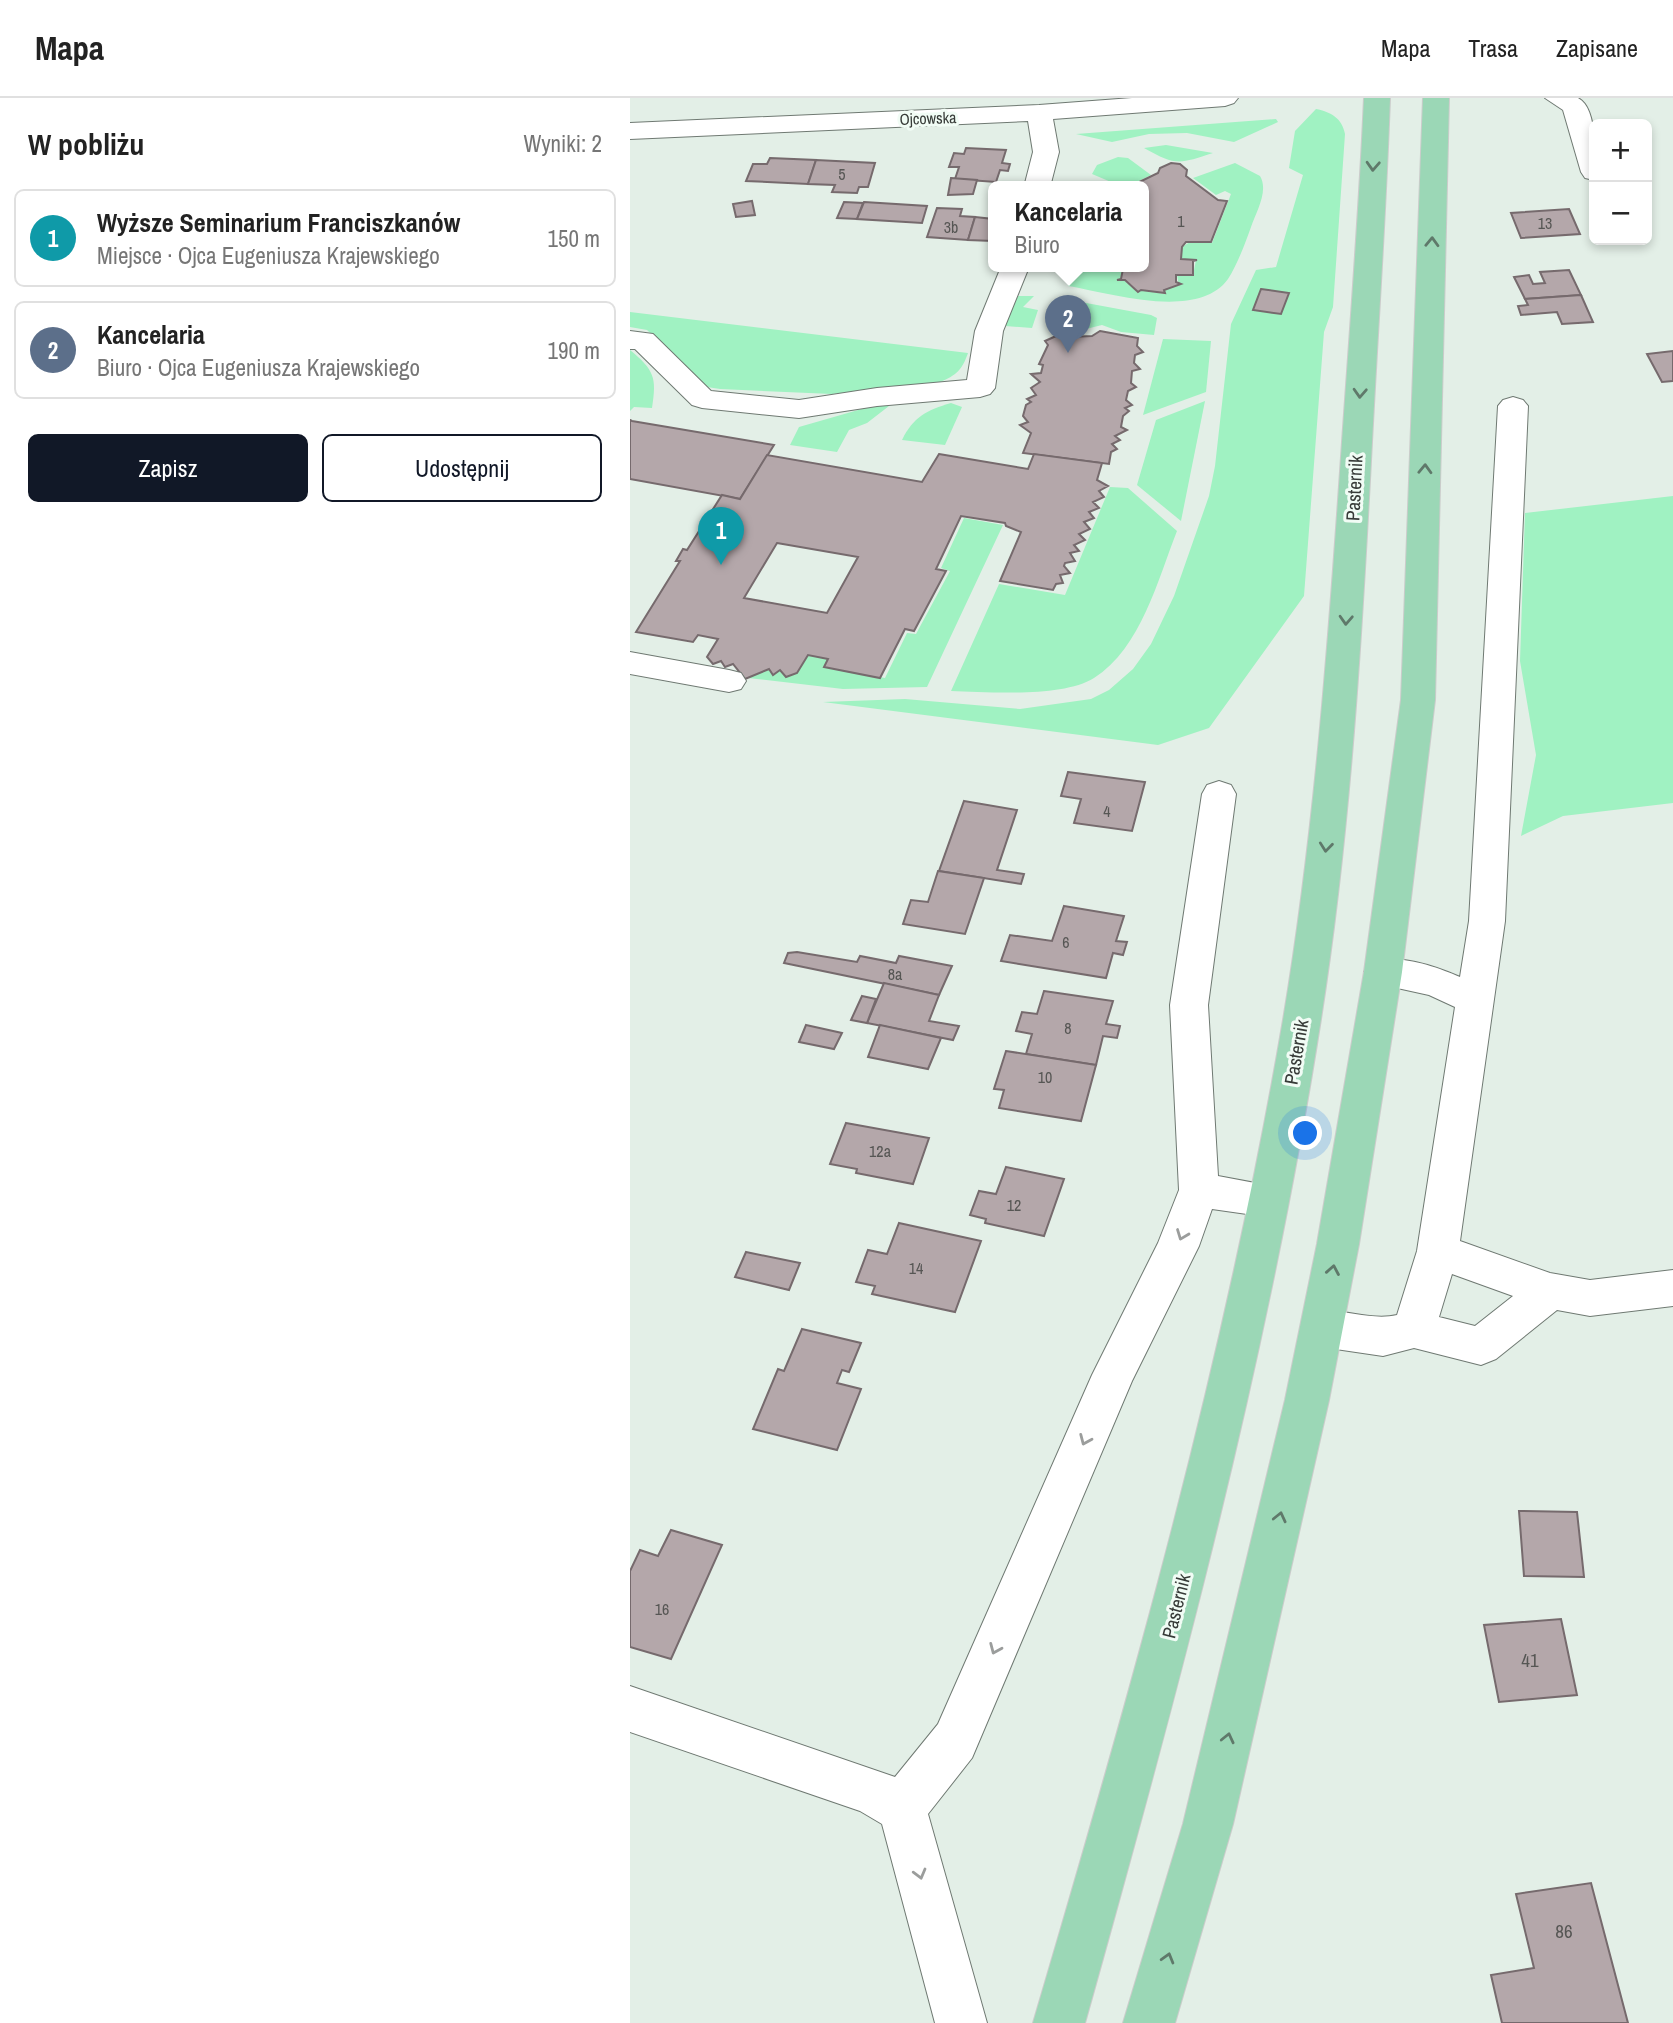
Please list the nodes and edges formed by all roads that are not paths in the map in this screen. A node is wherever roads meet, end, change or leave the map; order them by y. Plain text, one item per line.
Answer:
1 (1225, 98) edge
2 (1377, 98) edge
3 (1436, 98) edge
4 (1558, 98) edge
5 (889, 109) edge
6 (1039, 113) junction
7 (630, 131) edge
8 (1589, 156) edge
9 (1039, 181) edge
10 (1013, 272) edge
11 (630, 340) edge
12 (1513, 406) dead end
13 (630, 663) edge
14 (729, 681) dead end
15 (1219, 794) dead end
16 (1383, 972) junction
17 (1476, 1000) junction
18 (1199, 1191) junction
19 (1268, 1200) junction
20 (1438, 1251) junction
21 (1673, 1288) edge
22 (1550, 1292) junction
23 (1322, 1328) junction
24 (1413, 1329) junction
25 (630, 1709) edge
26 (902, 1808) junction
27 (961, 2023) edge
28 (1059, 2023) edge
29 (1149, 2023) edge

1 - 6 street, Ojcowska
2 -> 19 main road, Pasternik
16 -> 3 main road
4 - 8 street
5 - 6 street, Ojcowska
5 - 7 street, Ojcowska
6 - 9 street
10 - 11 street
12 - 17 street
13 - 14 street
15 - 18 street
16 - 17 street
23 -> 16 main road
17 - 20 street
18 - 19 street
18 -> 26 street
19 - 28 main road, Pasternik
20 - 22 street
20 - 24 street
21 - 22 street
22 - 24 street
23 - 24 street
29 -> 23 main road
25 - 26 street
26 -> 27 street

